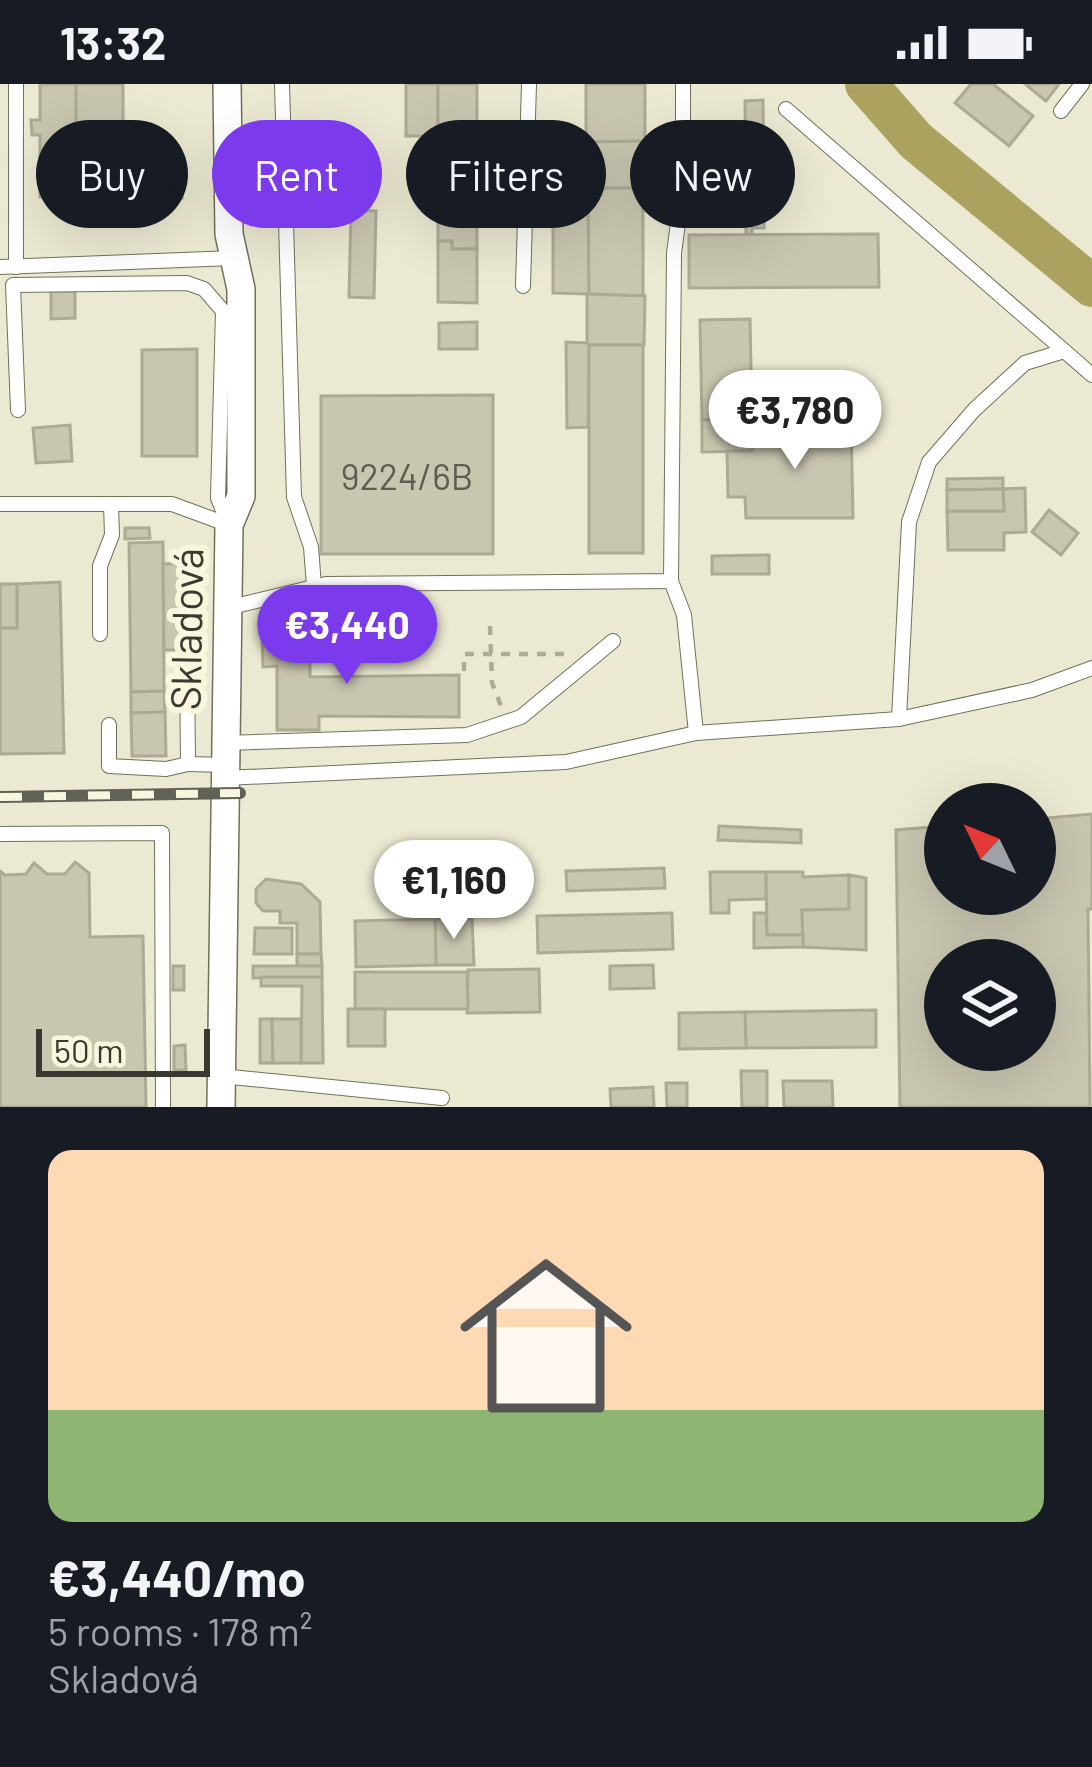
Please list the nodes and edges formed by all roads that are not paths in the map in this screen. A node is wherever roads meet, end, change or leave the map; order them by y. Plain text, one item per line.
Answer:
1 (16, 84) edge
2 (227, 84) edge
3 (282, 84) edge
4 (529, 84) edge
5 (683, 84) edge
6 (1082, 84) edge
7 (786, 109) dead end
8 (1061, 110) dead end
9 (234, 258) junction
10 (8, 267) edge
11 (523, 286) dead end
12 (1064, 351) junction
13 (1092, 375) edge
14 (18, 410) dead end
15 (0, 504) edge
16 (111, 504) junction
17 (229, 525) junction
18 (671, 581) junction
19 (314, 586) junction
20 (227, 608) junction
21 (100, 634) dead end
22 (613, 640) dead end
23 (188, 660) dead end
24 (1092, 668) edge
25 (899, 719) junction
26 (109, 725) dead end
27 (696, 733) junction
28 (225, 762) junction
29 (188, 764) junction
30 (0, 833) edge
31 (221, 1076) junction
32 (442, 1098) dead end
33 (163, 1107) edge
34 (221, 1107) edge

1 - 10 lane
2 - 9 street, Skladová
3 - 19 lane
4 - 11 lane
5 - 18 lane
6 - 8 lane
7 - 12 lane
9 - 10 lane
9 - 17 street, Skladová
12 - 13 lane
12 - 25 lane
14 - 17 lane
15 - 16 lane
16 - 17 lane
16 - 21 lane
17 - 20 street, Skladová
18 - 19 lane
18 - 27 lane
19 - 20 lane
20 - 28 street, Skladová
22 - 28 lane
23 - 29 lane
24 - 25 lane
25 - 27 lane
26 - 29 lane
27 - 28 lane
28 - 29 lane
28 - 31 street, Skladová
30 - 33 lane
31 - 32 lane
31 - 34 street, Skladová

